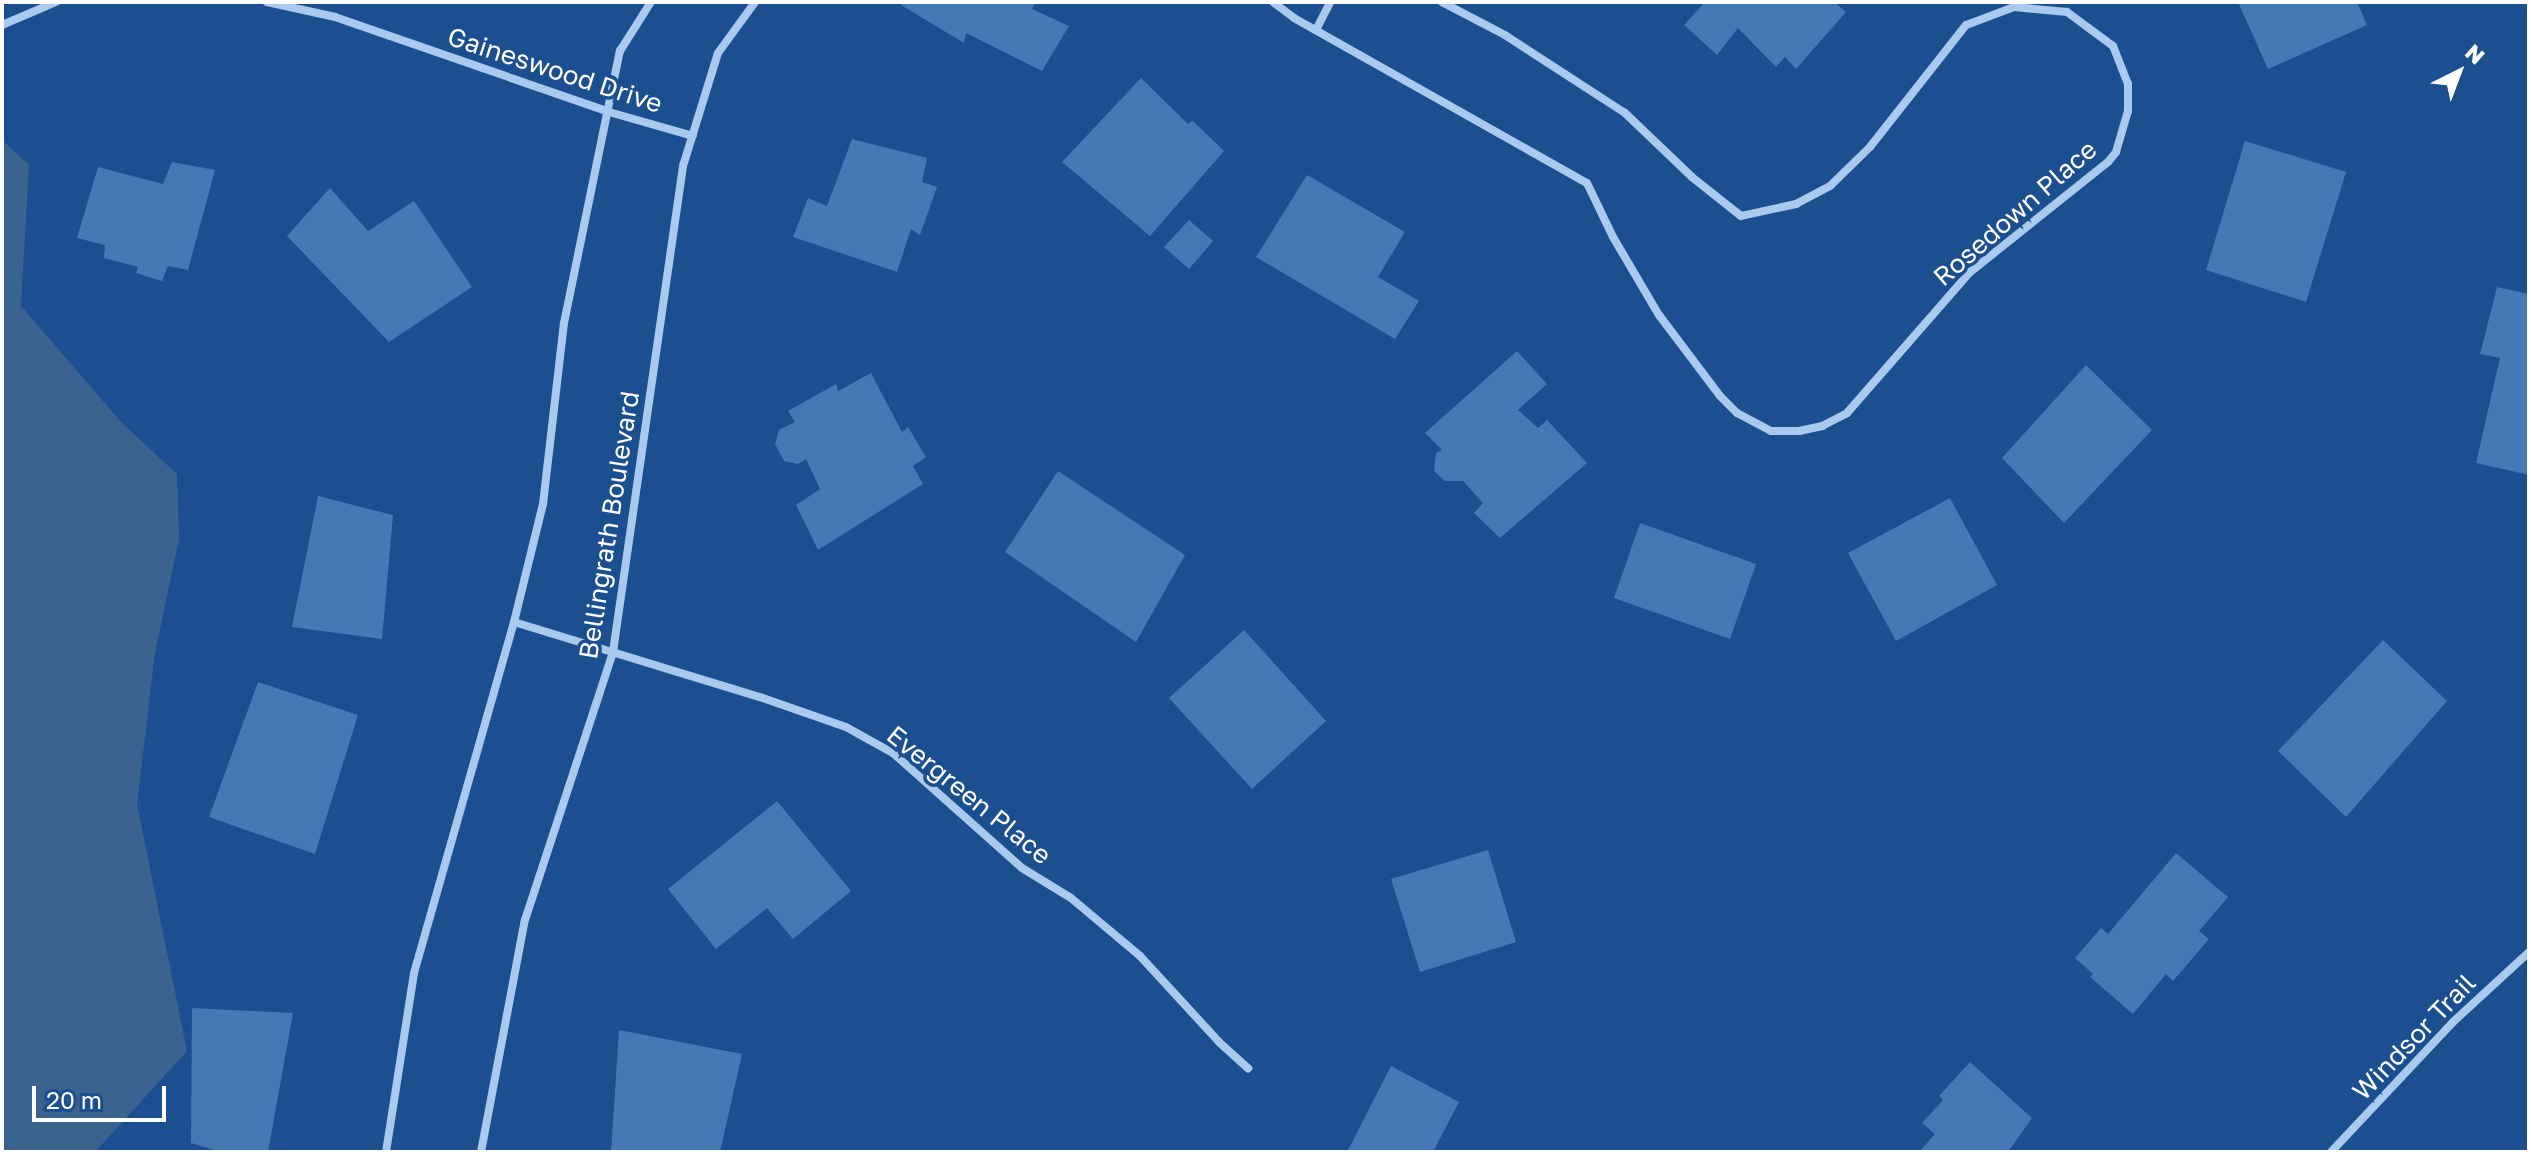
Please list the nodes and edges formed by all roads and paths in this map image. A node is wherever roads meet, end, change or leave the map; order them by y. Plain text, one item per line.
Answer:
1 (56, 2) edge
2 (267, 2) edge
3 (651, 2) edge
4 (755, 2) edge
5 (1273, 2) edge
6 (1330, 2) edge
7 (1442, 2) edge
8 (40, 4) edge
9 (2, 25) edge
10 (1316, 30) junction
11 (609, 112) junction
12 (693, 136) junction
13 (514, 622) junction
14 (613, 652) junction
15 (2529, 952) edge
16 (1248, 1068) dead end
17 (386, 1152) edge
18 (481, 1152) edge
19 (2331, 1152) edge

1 - 8 street
2 - 11 street, Gaineswood Drive
3 - 11 street
4 - 12 street, Bellingrath Boulevard
5 - 10 street, Rosedown Place
6 - 10 street
7 - 10 street, Rosedown Place
8 - 9 street
11 - 12 street, Gaineswood Drive
11 - 13 street
12 - 14 street, Bellingrath Boulevard
13 - 14 street, Evergreen Place
13 - 17 street
14 - 16 street, Evergreen Place
14 - 18 street, Bellingrath Boulevard
15 - 19 street, Windsor Trail

